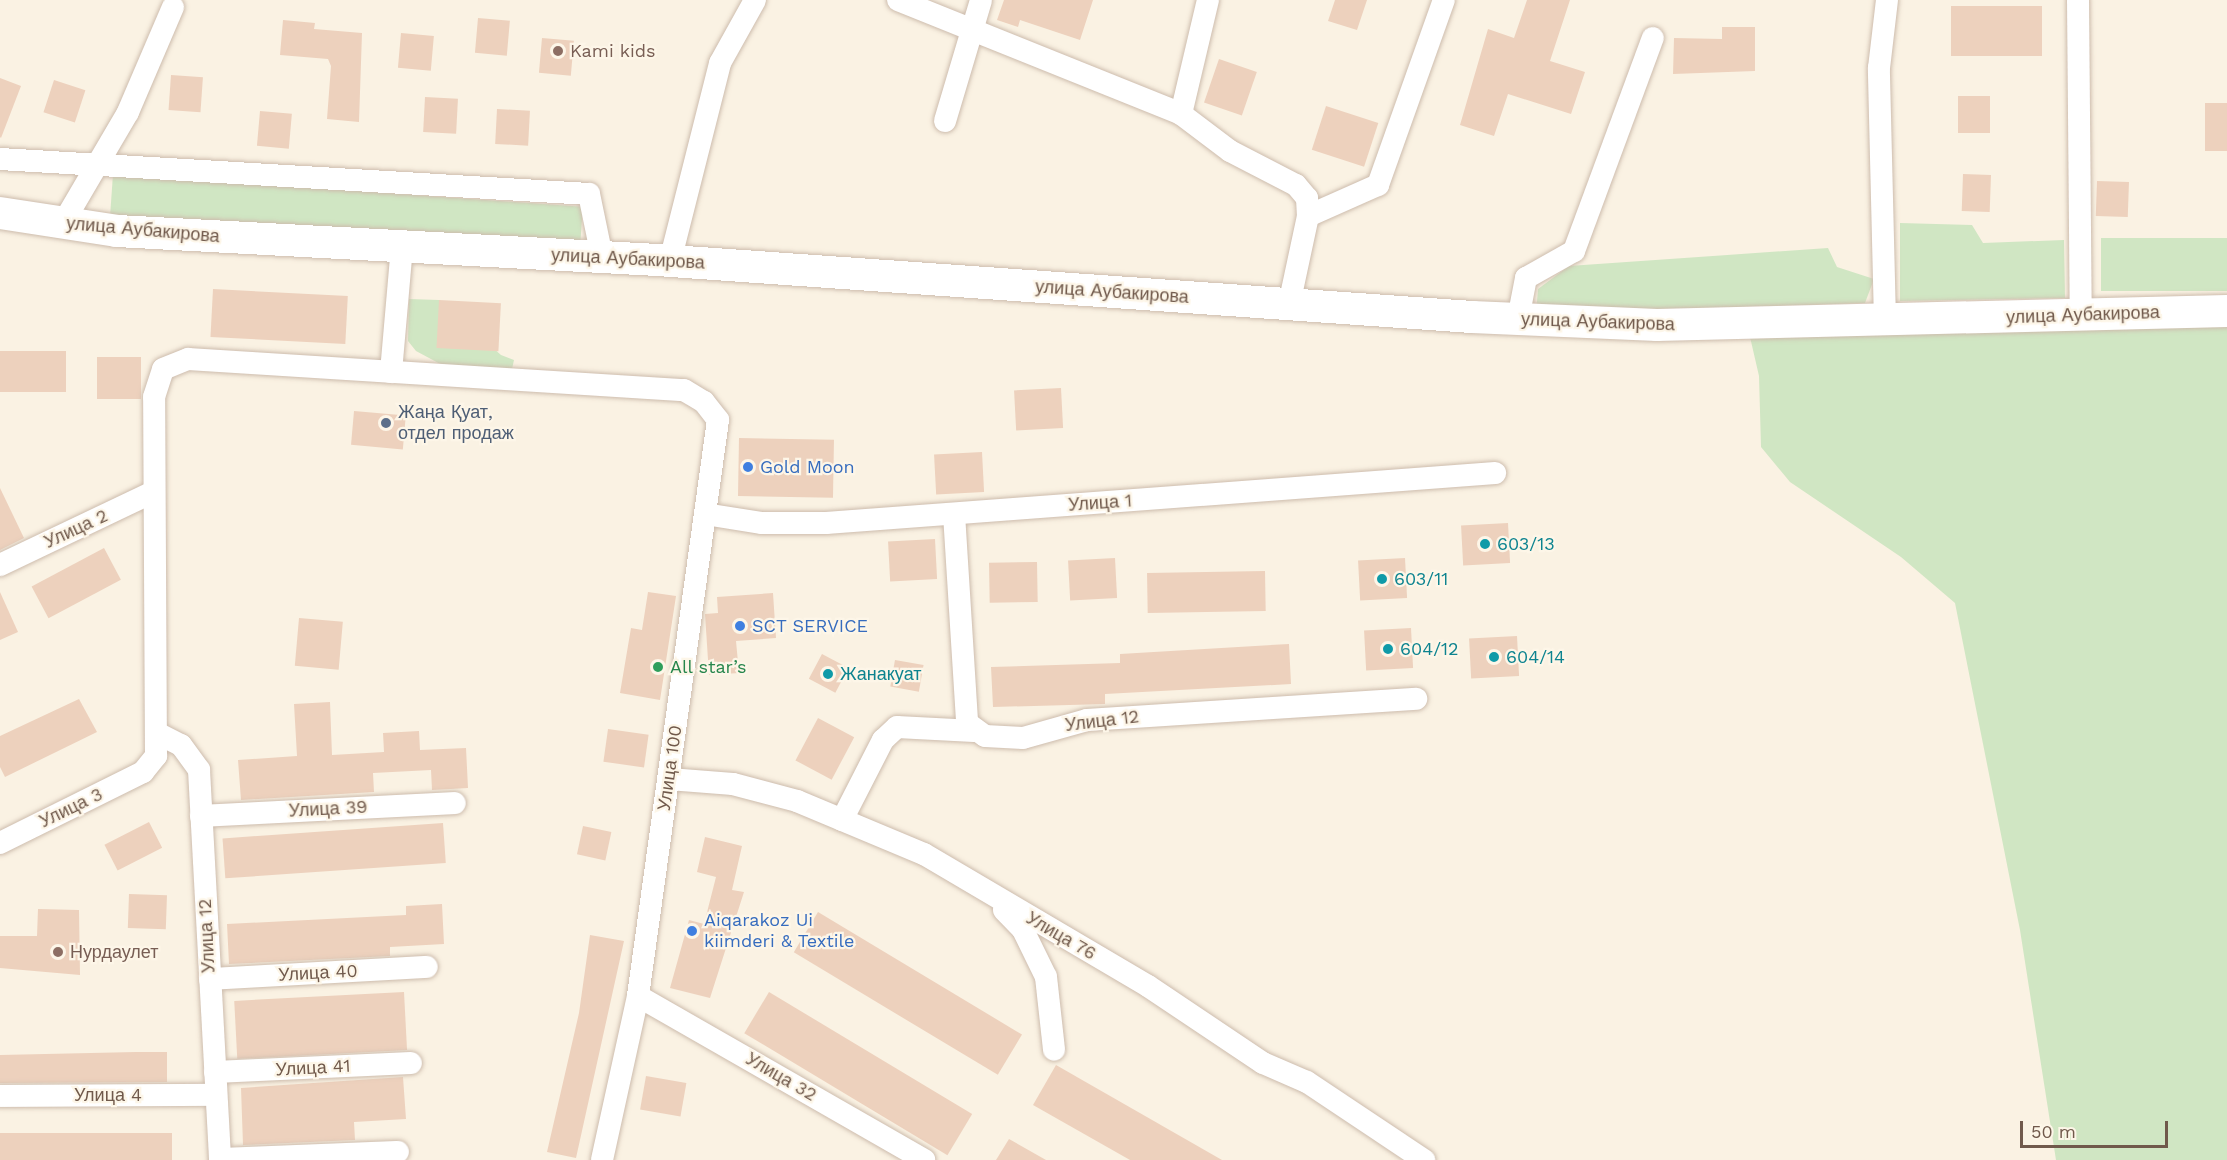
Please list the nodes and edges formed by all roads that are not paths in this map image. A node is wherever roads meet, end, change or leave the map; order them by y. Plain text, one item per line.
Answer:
1 (754, 0) edge
2 (898, 0) edge
3 (981, 0) edge
4 (1208, 0) edge
5 (1444, 0) edge
6 (1887, 0) edge
7 (2078, 0) edge
8 (173, 7) dead end
9 (972, 30) junction
10 (1653, 38) dead end
11 (1181, 114) junction
12 (945, 121) dead end
13 (0, 159) edge
14 (95, 168) junction
15 (0, 213) edge
16 (1308, 216) junction
17 (63, 223) junction
18 (402, 246) junction
19 (602, 257) junction
20 (670, 261) junction
21 (1289, 305) junction
22 (2227, 310) edge
23 (2080, 315) junction
24 (1518, 319) junction
25 (1885, 321) junction
26 (391, 372) junction
27 (1495, 473) dead end
28 (153, 492) junction
29 (705, 514) junction
30 (954, 514) junction
31 (0, 565) edge
32 (1416, 699) dead end
33 (974, 731) junction
34 (157, 733) junction
35 (669, 779) junction
36 (455, 803) dead end
37 (201, 816) junction
38 (842, 820) junction
39 (0, 843) edge
40 (987, 892) junction
41 (427, 967) dead end
42 (210, 979) junction
43 (638, 996) junction
44 (1054, 1050) dead end
45 (411, 1063) dead end
46 (215, 1084) junction
47 (0, 1096) edge
48 (398, 1152) dead end
49 (220, 1159) edge
50 (602, 1160) edge
51 (924, 1160) edge
52 (1424, 1160) edge

1 - 20 street
2 - 9 street
3 - 9 street
4 - 11 street
5 - 16 street
6 - 25 street
7 - 23 street
8 - 14 street
9 - 11 street
9 - 12 street
10 - 24 street
11 - 16 street
13 - 14 street
14 - 17 street
14 - 19 street
15 - 17 main road, улица Аубакирова
16 - 21 street
17 - 18 main road, улица Аубакирова
18 - 19 main road, улица Аубакирова
18 - 26 street
19 - 20 main road, улица Аубакирова
20 - 21 main road, улица Аубакирова
21 - 24 main road, улица Аубакирова
22 - 23 main road, улица Аубакирова
23 - 25 main road, улица Аубакирова
24 - 25 main road, улица Аубакирова
26 - 28 street
26 - 29 street, Улица 100
27 - 30 street, Улица 1
28 - 31 street, Улица 2
28 - 34 street
29 - 30 street, Улица 1
29 - 35 street, Улица 100
30 - 33 street
32 - 33 street, Улица 12
33 - 38 street, Улица 12
34 - 37 street, Улица 12
34 - 39 street, Улица 3
35 - 38 street, Улица 76
35 - 43 street, Улица 100
36 - 37 street, Улица 39
37 - 42 street, Улица 12
38 - 40 street, Улица 76
40 - 44 street
40 - 52 street, Улица 76
41 - 42 street, Улица 40
42 - 46 street, Улица 12
43 - 50 street, Улица 100
43 - 51 street, Улица 32
45 - 46 street, Улица 41
46 - 47 street, Улица 4
46 - 49 street, Улица 12
48 - 49 street

